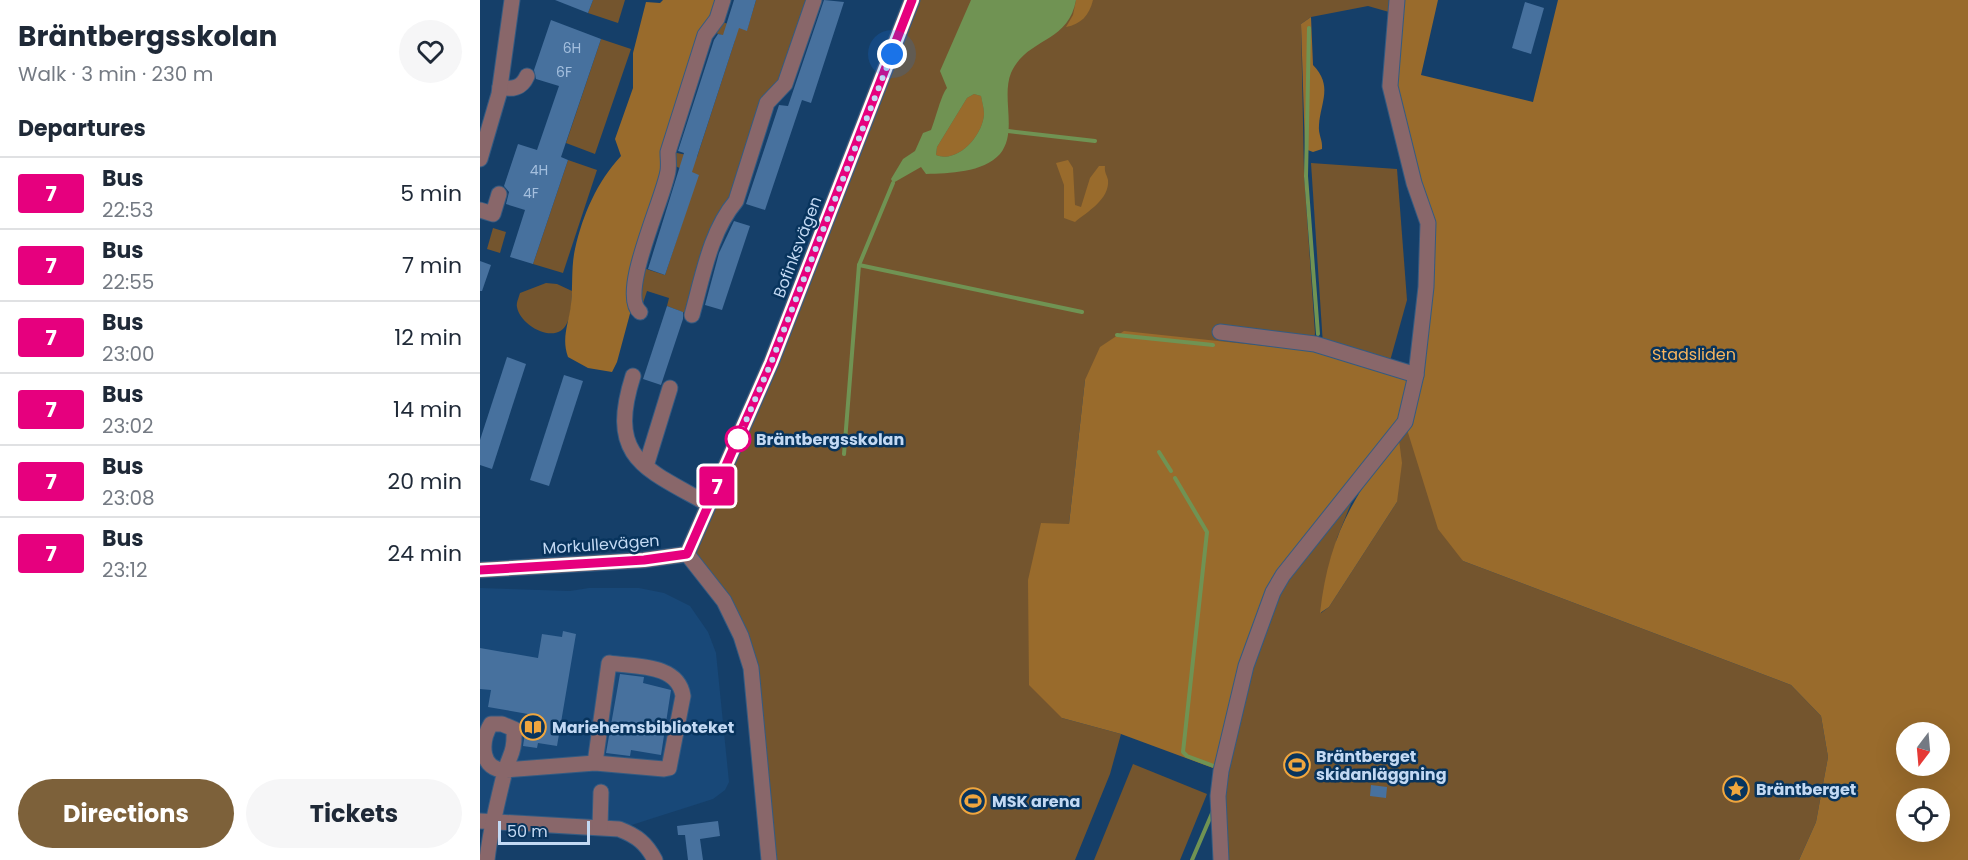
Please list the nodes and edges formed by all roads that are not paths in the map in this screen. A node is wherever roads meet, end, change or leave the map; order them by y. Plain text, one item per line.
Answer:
1 (512, 0) edge
2 (723, 0) edge
3 (814, 0) edge
4 (912, 0) edge
5 (1397, 0) edge
6 (527, 76) dead end
7 (500, 87) junction
8 (480, 159) edge
9 (499, 194) dead end
10 (480, 210) edge
11 (640, 312) dead end
12 (692, 315) dead end
13 (1220, 332) dead end
14 (1416, 375) junction
15 (633, 376) dead end
16 (670, 388) dead end
17 (646, 466) junction
18 (708, 504) junction
19 (687, 554) junction
20 (480, 570) edge
21 (595, 763) junction
22 (601, 792) dead end
23 (486, 822) edge
24 (600, 827) junction
25 (487, 860) edge
26 (655, 860) edge
27 (769, 860) edge
28 (1221, 860) edge

1 - 7 street
2 - 11 street
3 - 12 street
4 - 18 street, Bofinksvägen
5 - 14 street
6 - 7 street
7 - 8 street
9 - 10 street
13 - 14 street
14 - 28 street
15 - 17 street
16 - 17 street
17 - 18 street
18 - 19 street, Bofinksvägen
19 - 20 street, Morkullevägen
19 - 27 street
21 - 21 street
21 - 23 street
22 - 24 street
23 - 24 street
23 - 25 street
24 - 26 street

